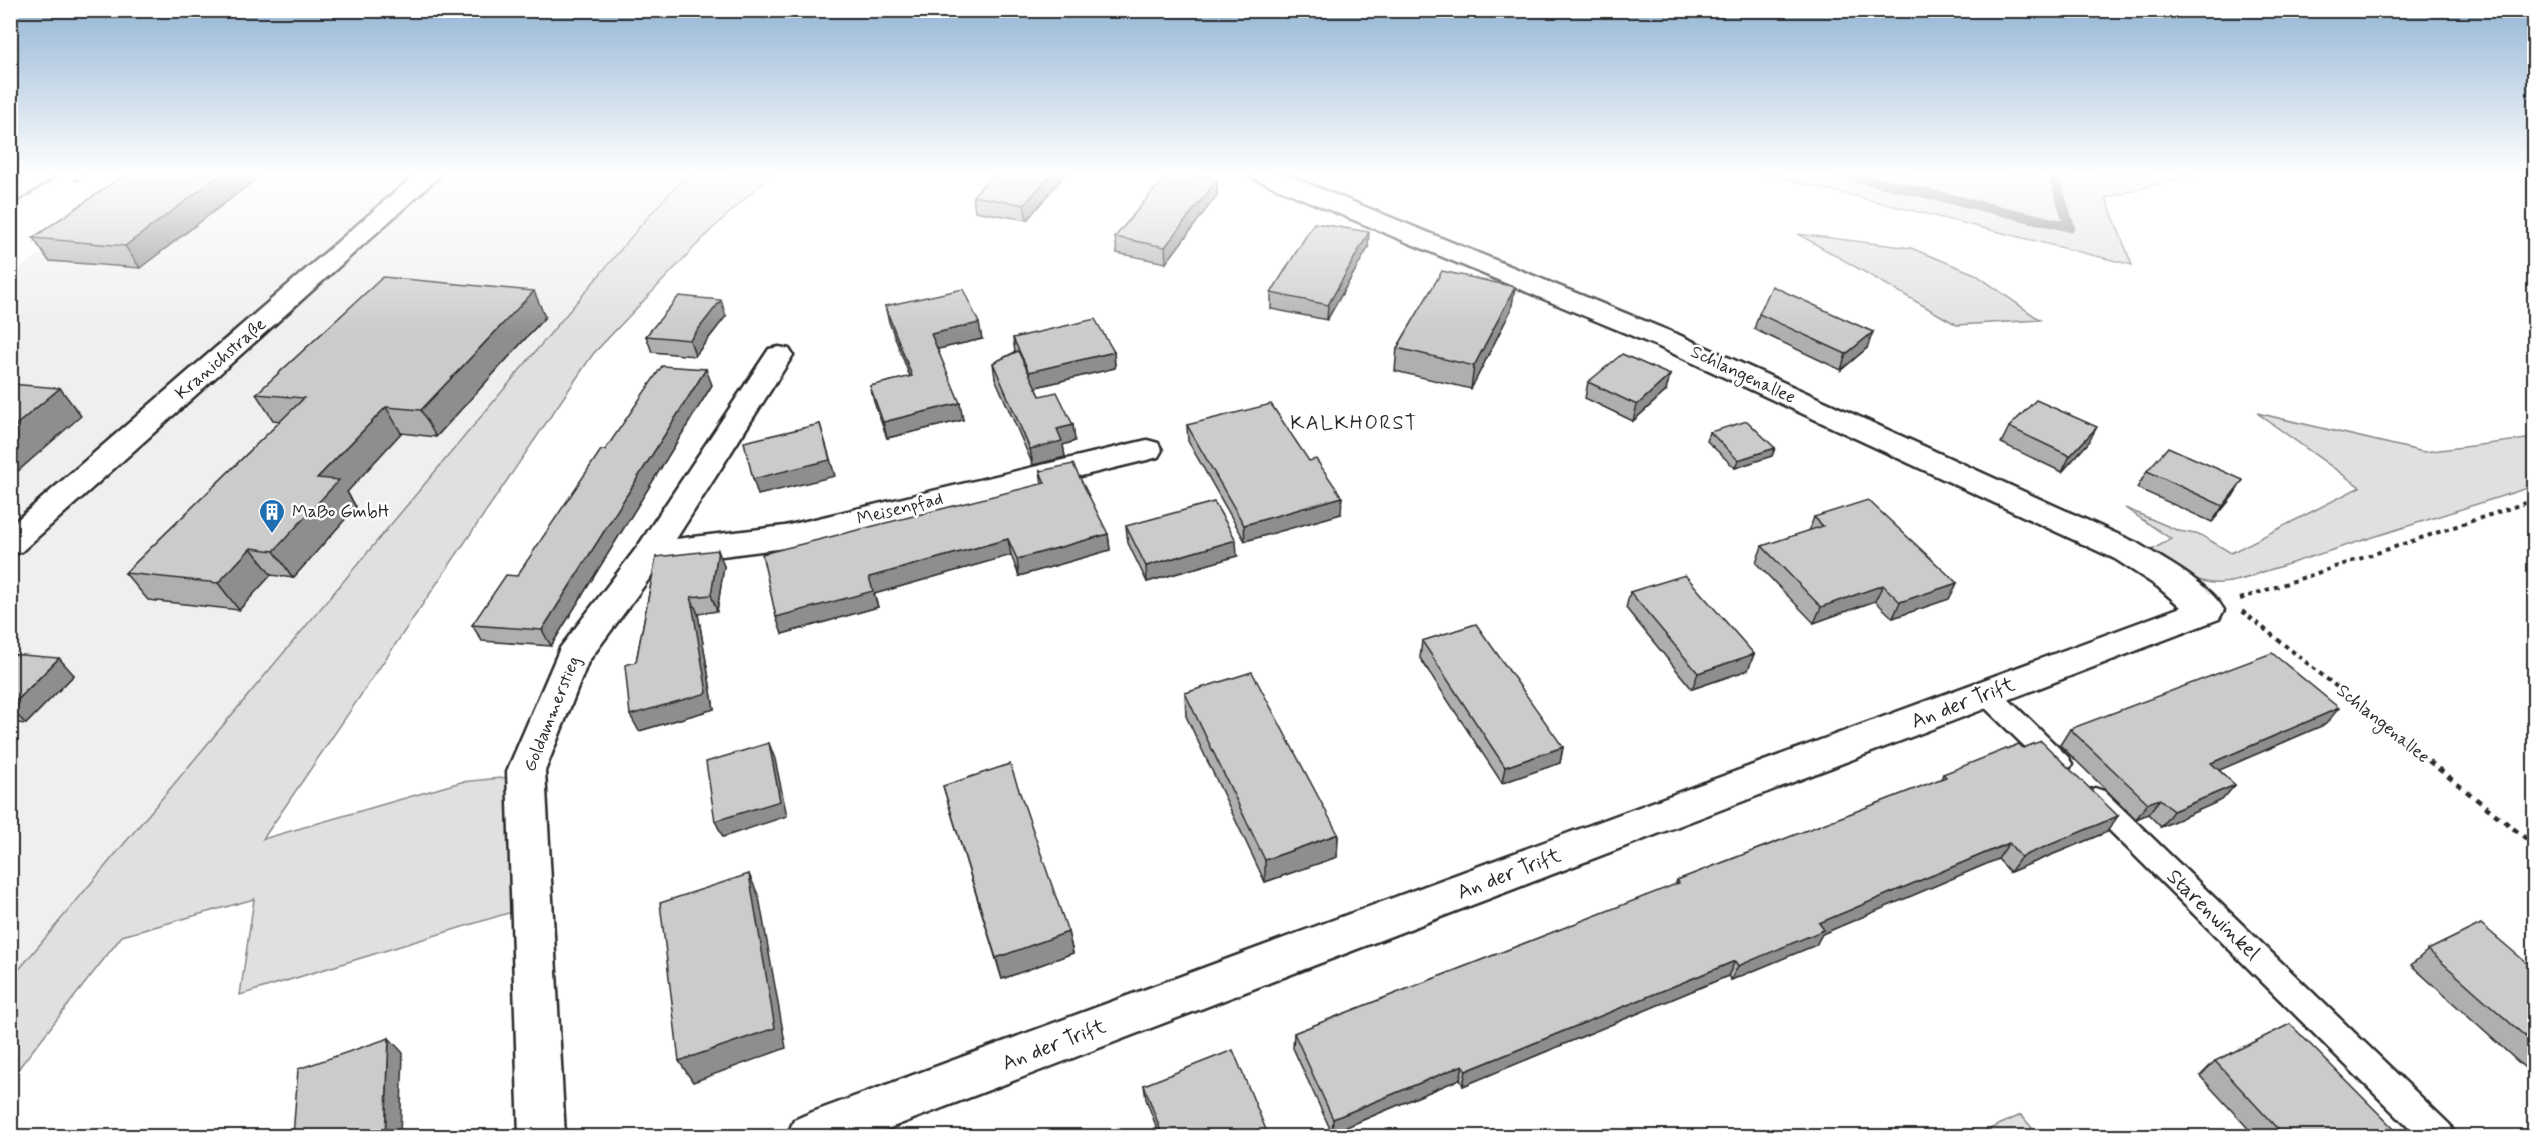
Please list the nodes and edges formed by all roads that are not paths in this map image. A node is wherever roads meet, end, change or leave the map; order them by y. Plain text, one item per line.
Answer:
1 (370, 227) edge
2 (1391, 227) edge
3 (779, 355) dead end
4 (1147, 450) dead end
5 (10, 544) edge
6 (650, 554) junction
7 (2219, 606) joint
8 (1987, 694) junction
9 (542, 1137) edge
10 (810, 1137) edge
11 (2439, 1137) edge

1 - 5 street, Kranichstraße
2 - 7 street, Schlangenallee
3 - 6 street, Goldammerstieg
4 - 6 street, Meisenpfad
6 - 9 street, Goldammerstieg
7 - 8 street, An der Trift
8 - 10 street, An der Trift
8 - 11 lane, Starenwinkel

